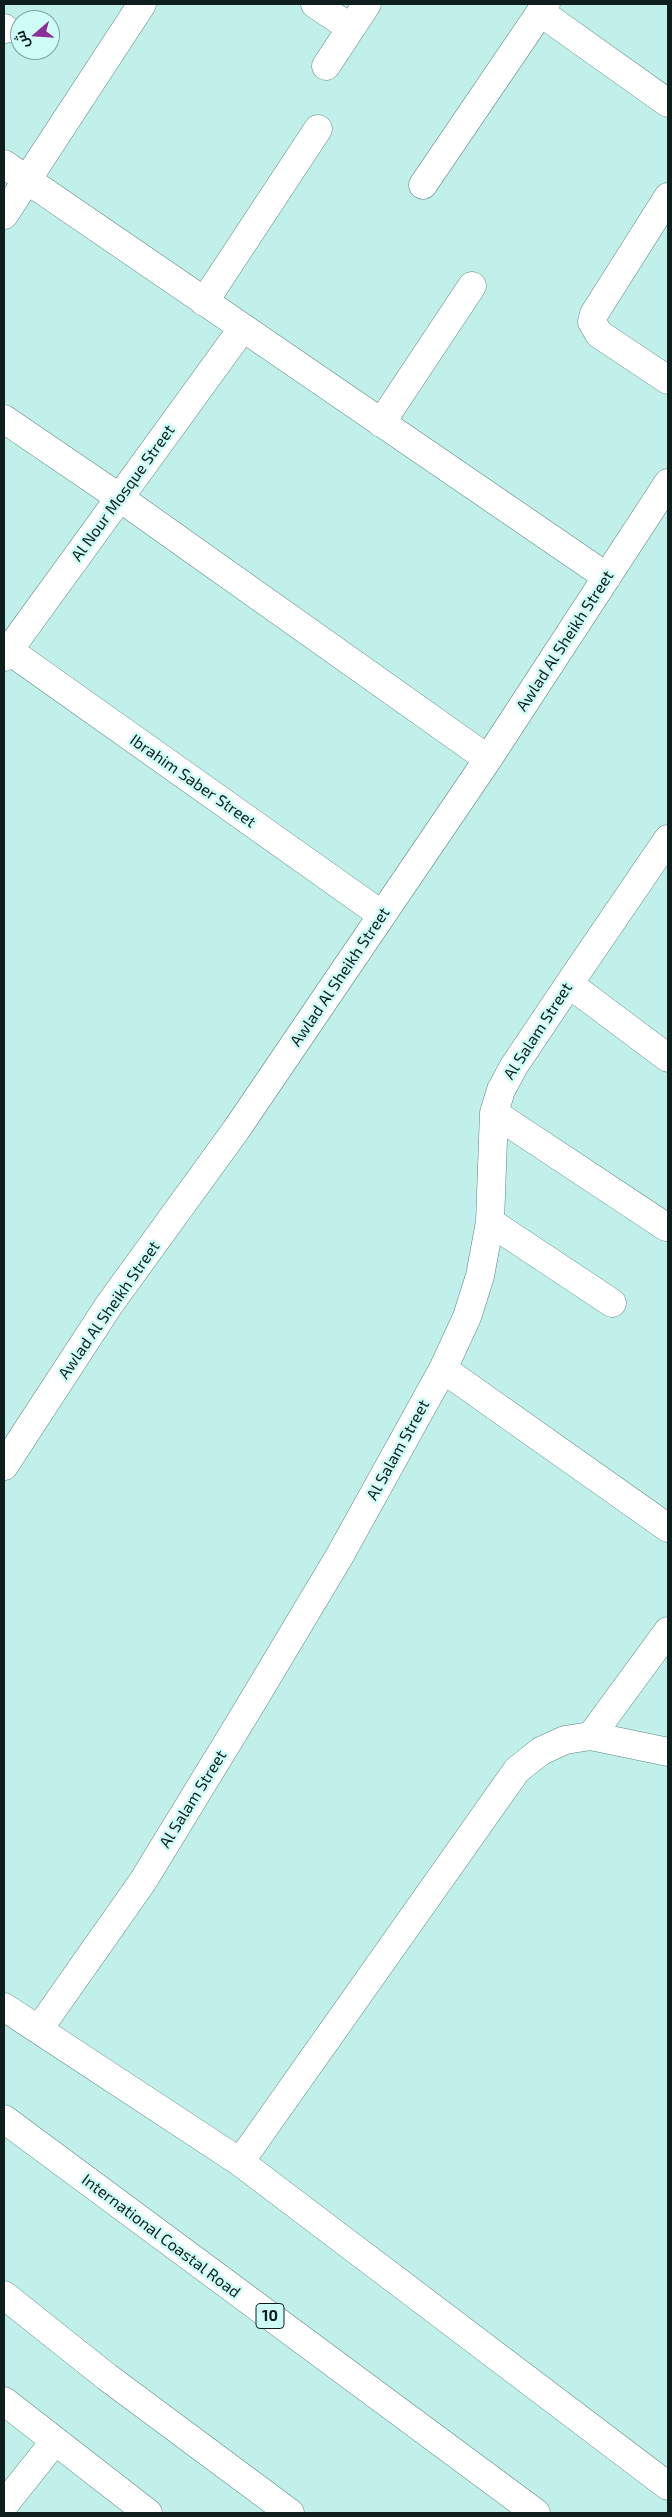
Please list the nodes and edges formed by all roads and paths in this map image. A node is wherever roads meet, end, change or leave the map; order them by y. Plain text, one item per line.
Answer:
1 (142, 4) edge
2 (315, 4) edge
3 (367, 4) edge
4 (543, 8) edge
5 (351, 28) junction
6 (326, 66) dead end
7 (668, 102) edge
8 (318, 129) dead end
9 (4, 164) edge
10 (28, 179) junction
11 (423, 185) dead end
12 (668, 196) edge
13 (4, 215) edge
14 (472, 286) dead end
15 (204, 302) junction
16 (242, 329) junction
17 (668, 380) edge
18 (4, 419) edge
19 (381, 423) junction
20 (668, 483) edge
21 (120, 498) junction
22 (607, 577) junction
23 (5, 651) edge
24 (488, 759) junction
25 (668, 839) edge
26 (659, 873) edge
27 (382, 915) junction
28 (569, 984) junction
29 (668, 1058) edge
30 (494, 1113) junction
31 (490, 1222) junction
32 (666, 1227) dead end
33 (612, 1303) dead end
34 (443, 1369) junction
35 (4, 1466) edge
36 (668, 1528) edge
37 (668, 1631) edge
38 (591, 1736) junction
39 (668, 1752) edge
40 (4, 2008) edge
41 (39, 2028) junction
42 (4, 2119) edge
43 (240, 2162) junction
44 (4, 2295) edge
45 (4, 2401) edge
46 (55, 2441) junction
47 (668, 2486) edge
48 (4, 2505) edge
49 (148, 2513) edge
50 (290, 2513) edge
51 (536, 2513) edge

1 - 10 main road
2 - 5 main road
3 - 5 main road
4 - 7 main road
4 - 11 main road
5 - 6 main road
8 - 15 main road
9 - 10 main road
10 - 13 main road
10 - 15 main road
12 - 17 main road
14 - 19 main road
15 - 16 main road
16 - 19 main road
16 - 21 main road, Al Nour Mosque Street
18 - 21 main road
19 - 22 main road
20 - 22 main road, Awlad Al Sheikh Street
21 - 23 main road, Al Nour Mosque Street
21 - 24 main road
22 - 24 main road, Awlad Al Sheikh Street
23 - 27 main road, Ibrahim Saber Street
24 - 27 main road, Awlad Al Sheikh Street
25 - 26 main road, Al Salam Street
26 - 28 main road, Al Salam Street
27 - 35 main road, Awlad Al Sheikh Street
28 - 29 main road
28 - 30 main road, Al Salam Street
30 - 31 main road, Al Salam Street
30 - 32 main road
31 - 33 main road
31 - 34 main road, Al Salam Street
34 - 36 main road
34 - 41 main road, Al Salam Street
37 - 38 main road
38 - 39 main road
38 - 43 main road
40 - 41 main road
41 - 43 main road
42 - 51 main road, International Coastal Road / 10
43 - 47 main road
44 - 50 main road
45 - 46 main road
46 - 48 main road
46 - 49 main road

